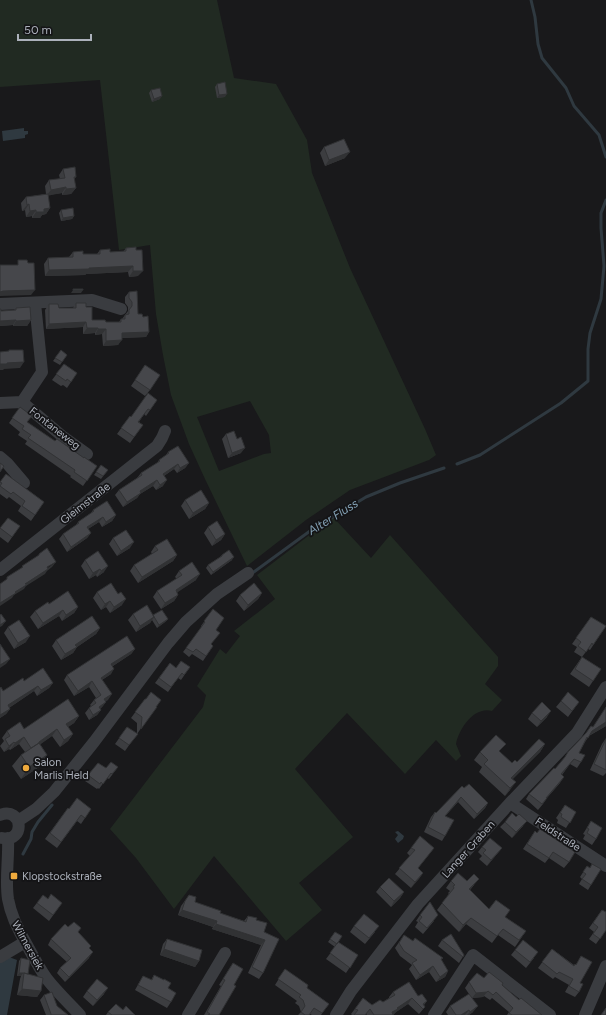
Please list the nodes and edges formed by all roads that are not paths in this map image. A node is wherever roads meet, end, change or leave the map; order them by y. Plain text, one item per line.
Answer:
1 (35, 302) junction
2 (0, 304) edge
3 (121, 309) dead end
4 (22, 402) junction
5 (0, 403) edge
6 (165, 431) dead end
7 (87, 454) dead end
8 (0, 457) edge
9 (24, 483) dead end
10 (0, 570) edge
11 (248, 573) dead end
12 (606, 687) edge
13 (510, 803) junction
14 (0, 814) edge
15 (18, 821) junction
16 (4, 838) edge
17 (606, 866) edge
18 (25, 942) junction
19 (225, 953) dead end
20 (0, 957) edge
21 (606, 966) edge
22 (80, 1015) edge
23 (188, 1015) edge
24 (336, 1015) edge
25 (434, 1015) edge
26 (550, 1015) edge
27 (584, 1015) edge

1 - 2 street
1 - 3 street
1 - 4 street, Fontaneweg
4 - 5 street, Fontaneweg
4 - 7 street, Fontaneweg
6 - 10 street, Gleimstraße
8 - 9 street
11 - 15 street
12 - 13 street, Langer Graben
13 - 17 street, Feldstraße
13 - 24 street, Langer Graben
14 - 15 street
15 - 16 street
16 - 18 street, Wilmersiek
18 - 20 street
18 - 22 street, Wilmersiek
19 - 23 street
21 - 27 street
25 - 26 street

